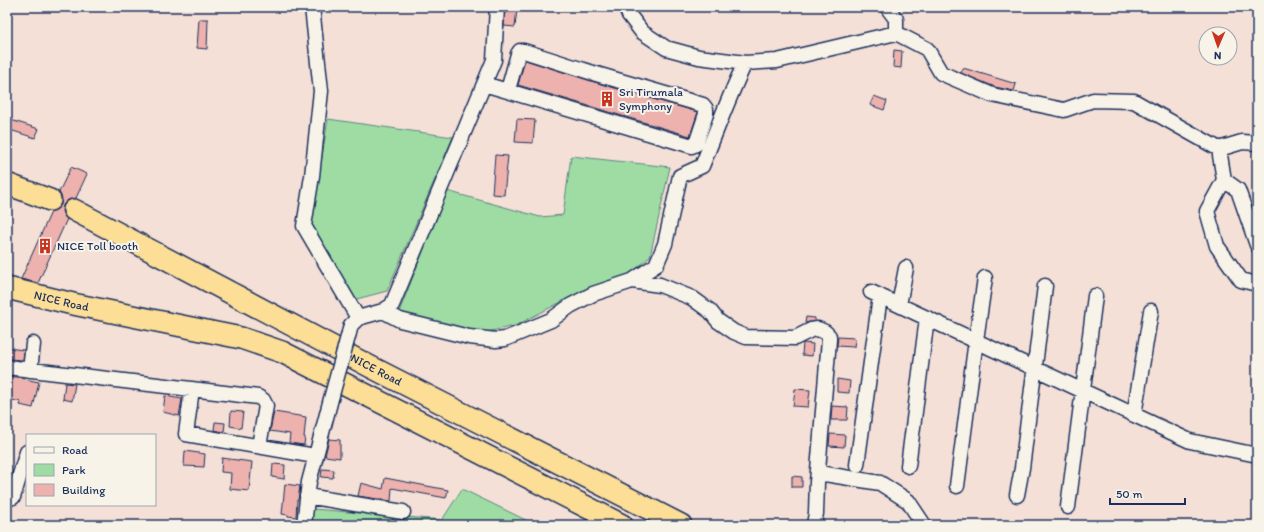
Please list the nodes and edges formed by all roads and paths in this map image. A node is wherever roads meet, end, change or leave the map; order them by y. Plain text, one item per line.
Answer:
1 (312, 7) edge
2 (498, 7) edge
3 (626, 7) edge
4 (887, 7) edge
5 (896, 33) junction
6 (745, 63) junction
7 (486, 79) junction
8 (509, 86) junction
9 (1257, 143) edge
10 (1219, 149) junction
11 (1224, 180) junction
12 (7, 184) edge
13 (50, 200) dead end
14 (74, 210) dead end
15 (1257, 245) edge
16 (906, 268) dead end
17 (985, 278) dead end
18 (632, 282) junction
19 (1257, 284) edge
20 (1045, 286) dead end
21 (7, 288) edge
22 (1095, 296) dead end
23 (899, 305) junction
24 (383, 311) junction
25 (1151, 311) dead end
26 (358, 318) junction
27 (927, 318) junction
28 (976, 340) junction
29 (33, 344) dead end
30 (7, 367) edge
31 (1034, 368) junction
32 (30, 370) junction
33 (192, 389) junction
34 (1083, 390) junction
35 (1134, 415) junction
36 (259, 446) junction
37 (26, 455) edge
38 (1257, 455) edge
39 (315, 456) junction
40 (857, 465) dead end
41 (908, 466) dead end
42 (819, 473) junction
43 (957, 486) dead end
44 (1017, 495) dead end
45 (307, 496) junction
46 (7, 499) edge
47 (1068, 507) dead end
48 (403, 512) dead end
49 (304, 525) edge
50 (622, 525) edge
51 (681, 525) edge
52 (814, 525) edge
53 (924, 525) edge

1 - 26 street
2 - 7 street
3 - 6 street
4 - 5 street
5 - 6 street
5 - 10 street
6 - 18 street
7 - 8 street
7 - 24 street
8 - 8 street
9 - 10 street
10 - 11 street
11 - 15 street
11 - 19 street
12 - 13 highway
14 - 51 highway, NICE Road
16 - 23 street
17 - 28 street
18 - 24 street
18 - 42 street
20 - 31 street
21 - 50 highway, NICE Road
22 - 34 street
23 - 27 street
23 - 40 street
24 - 26 street
25 - 35 street
26 - 39 street, bridge
27 - 28 street
27 - 41 street
28 - 31 street
28 - 43 street
29 - 32 street
30 - 32 street
31 - 34 street
31 - 44 street
32 - 33 street
33 - 36 street
33 - 36 street
34 - 35 street
34 - 47 street
35 - 38 street
36 - 39 street
37 - 46 street
39 - 45 street
42 - 52 street
42 - 53 street
45 - 48 street
45 - 49 street

